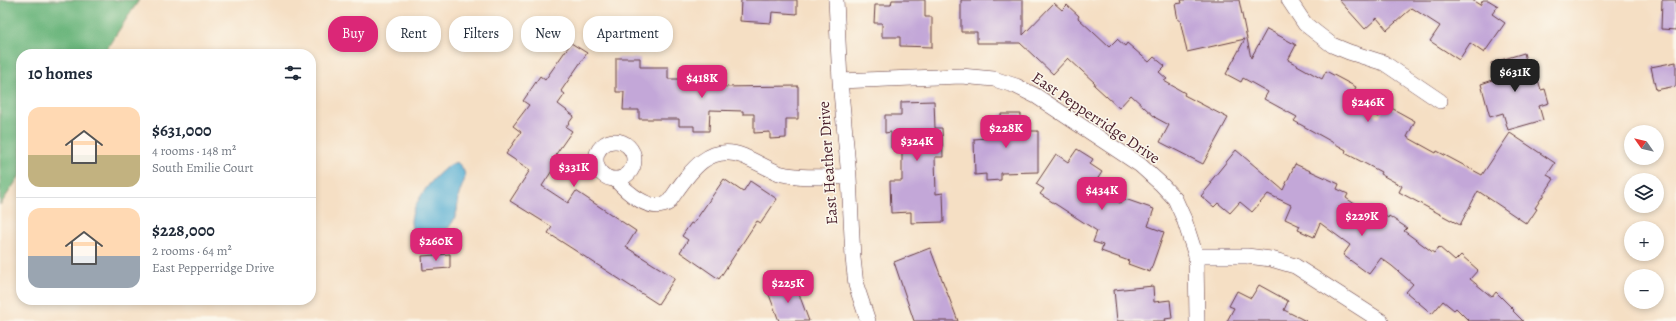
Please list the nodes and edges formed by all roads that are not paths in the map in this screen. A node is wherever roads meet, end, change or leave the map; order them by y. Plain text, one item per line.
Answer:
1 (836, 0) edge
2 (1289, 0) edge
3 (840, 81) junction
4 (1440, 101) dead end
5 (849, 177) junction
6 (615, 180) dead end
7 (1196, 256) junction
8 (868, 321) edge
9 (1196, 321) edge
10 (1381, 321) edge

1 - 3 street, East Heather Drive
2 - 4 street
3 - 5 street, East Heather Drive
3 - 7 street, East Pepperridge Drive
5 - 6 street
5 - 8 street, East Heather Drive
7 - 9 street, East Pepperridge Drive
7 - 10 street

